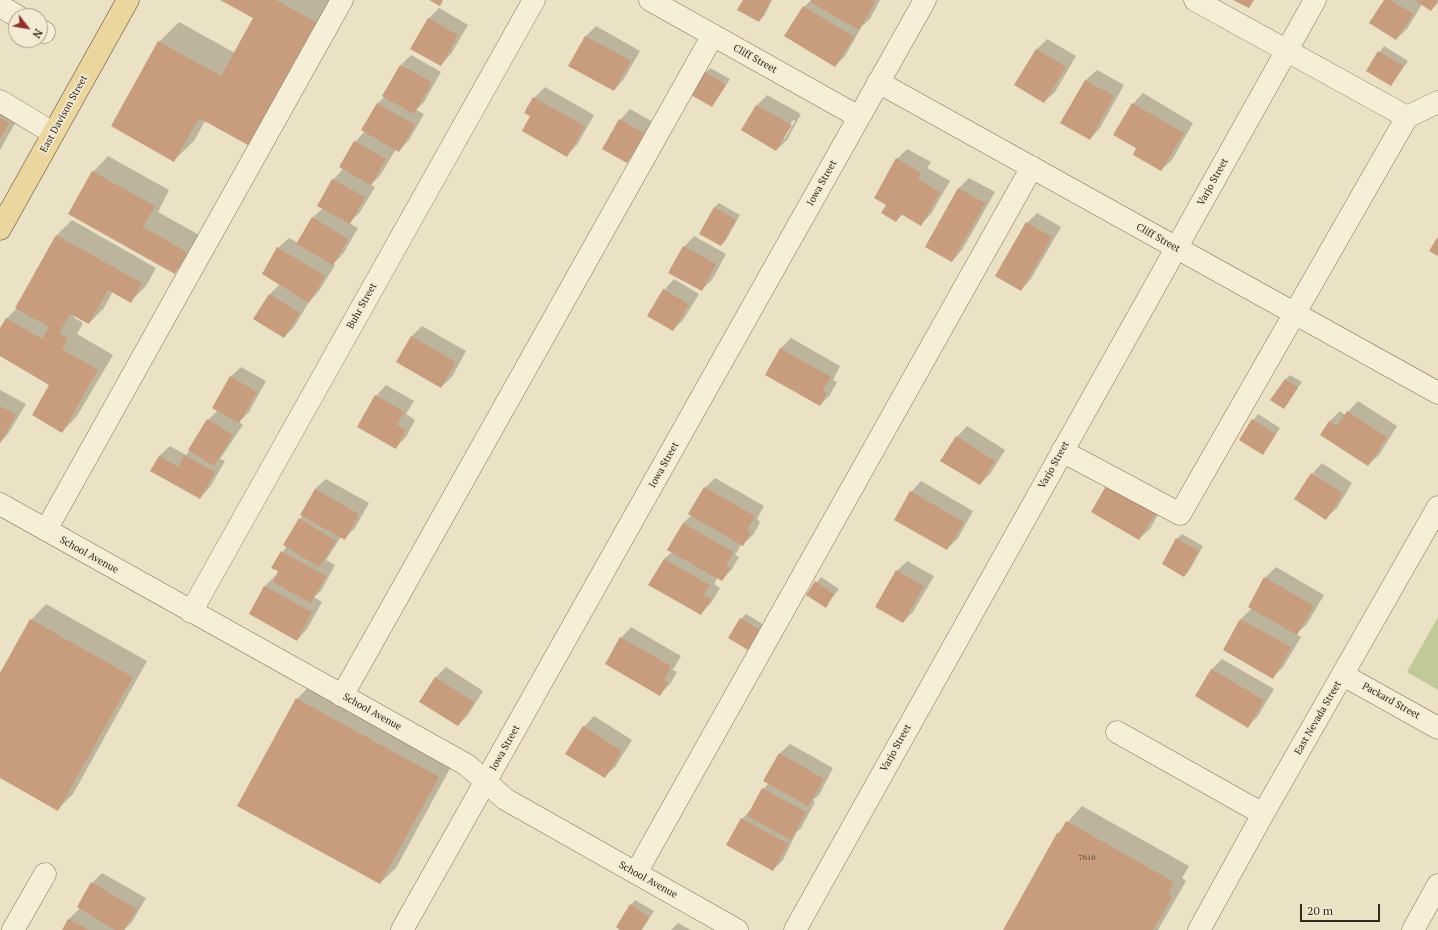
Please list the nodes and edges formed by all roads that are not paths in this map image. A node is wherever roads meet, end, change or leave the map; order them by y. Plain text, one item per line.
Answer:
1 (128, 0) edge
2 (342, 0) edge
3 (534, 0) edge
4 (650, 0) edge
5 (925, 0) edge
6 (1195, 0) edge
7 (1315, 0) edge
8 (713, 35) junction
9 (1287, 51) junction
10 (878, 82) junction
11 (0, 101) edge
12 (1438, 102) edge
13 (859, 117) junction
14 (1407, 117) junction
15 (53, 133) junction
16 (1032, 168) junction
17 (0, 228) edge
18 (1176, 247) junction
19 (1294, 313) junction
20 (1438, 393) edge
21 (1062, 451) junction
22 (0, 504) edge
23 (1438, 506) edge
24 (46, 530) junction
25 (191, 612) junction
26 (1343, 674) junction
27 (342, 696) junction
28 (1438, 728) edge
29 (1117, 732) dead end
30 (486, 781) junction
31 (1263, 814) junction
32 (636, 873) junction
33 (45, 874) dead end
34 (1438, 885) edge
35 (13, 930) edge
36 (402, 930) edge
37 (737, 930) edge
38 (795, 930) edge
39 (1199, 930) edge
40 (1413, 930) edge

1 - 15 main road, East Davison Street
2 - 24 street
3 - 25 street, Buhr Street
4 - 8 street, Cliff Street
5 - 10 street, Iowa Street
6 - 9 street
7 - 9 street, Varjo Street
8 - 13 street, Cliff Street
8 - 27 street
9 - 14 street
9 - 18 street, Varjo Street
10 - 13 street, Iowa Street
10 - 16 street, Cliff Street
11 - 15 street
12 - 14 street
13 - 30 street, Iowa Street
14 - 19 street
15 - 17 main road, East Davison Street
16 - 18 street, Cliff Street
16 - 32 street
18 - 19 street, Cliff Street
18 - 21 street, Varjo Street
19 - 20 street, Cliff Street
19 - 21 street
21 - 38 street, Varjo Street
22 - 24 street, School Avenue
23 - 26 street, East Nevada Street
24 - 25 street, School Avenue
25 - 27 street, School Avenue
26 - 28 street, Packard Street
26 - 31 street, East Nevada Street
27 - 30 street, School Avenue
29 - 31 street
30 - 32 street, School Avenue
30 - 36 street, Iowa Street
31 - 39 street, East Nevada Street
32 - 37 street, School Avenue
33 - 35 street
34 - 40 street

